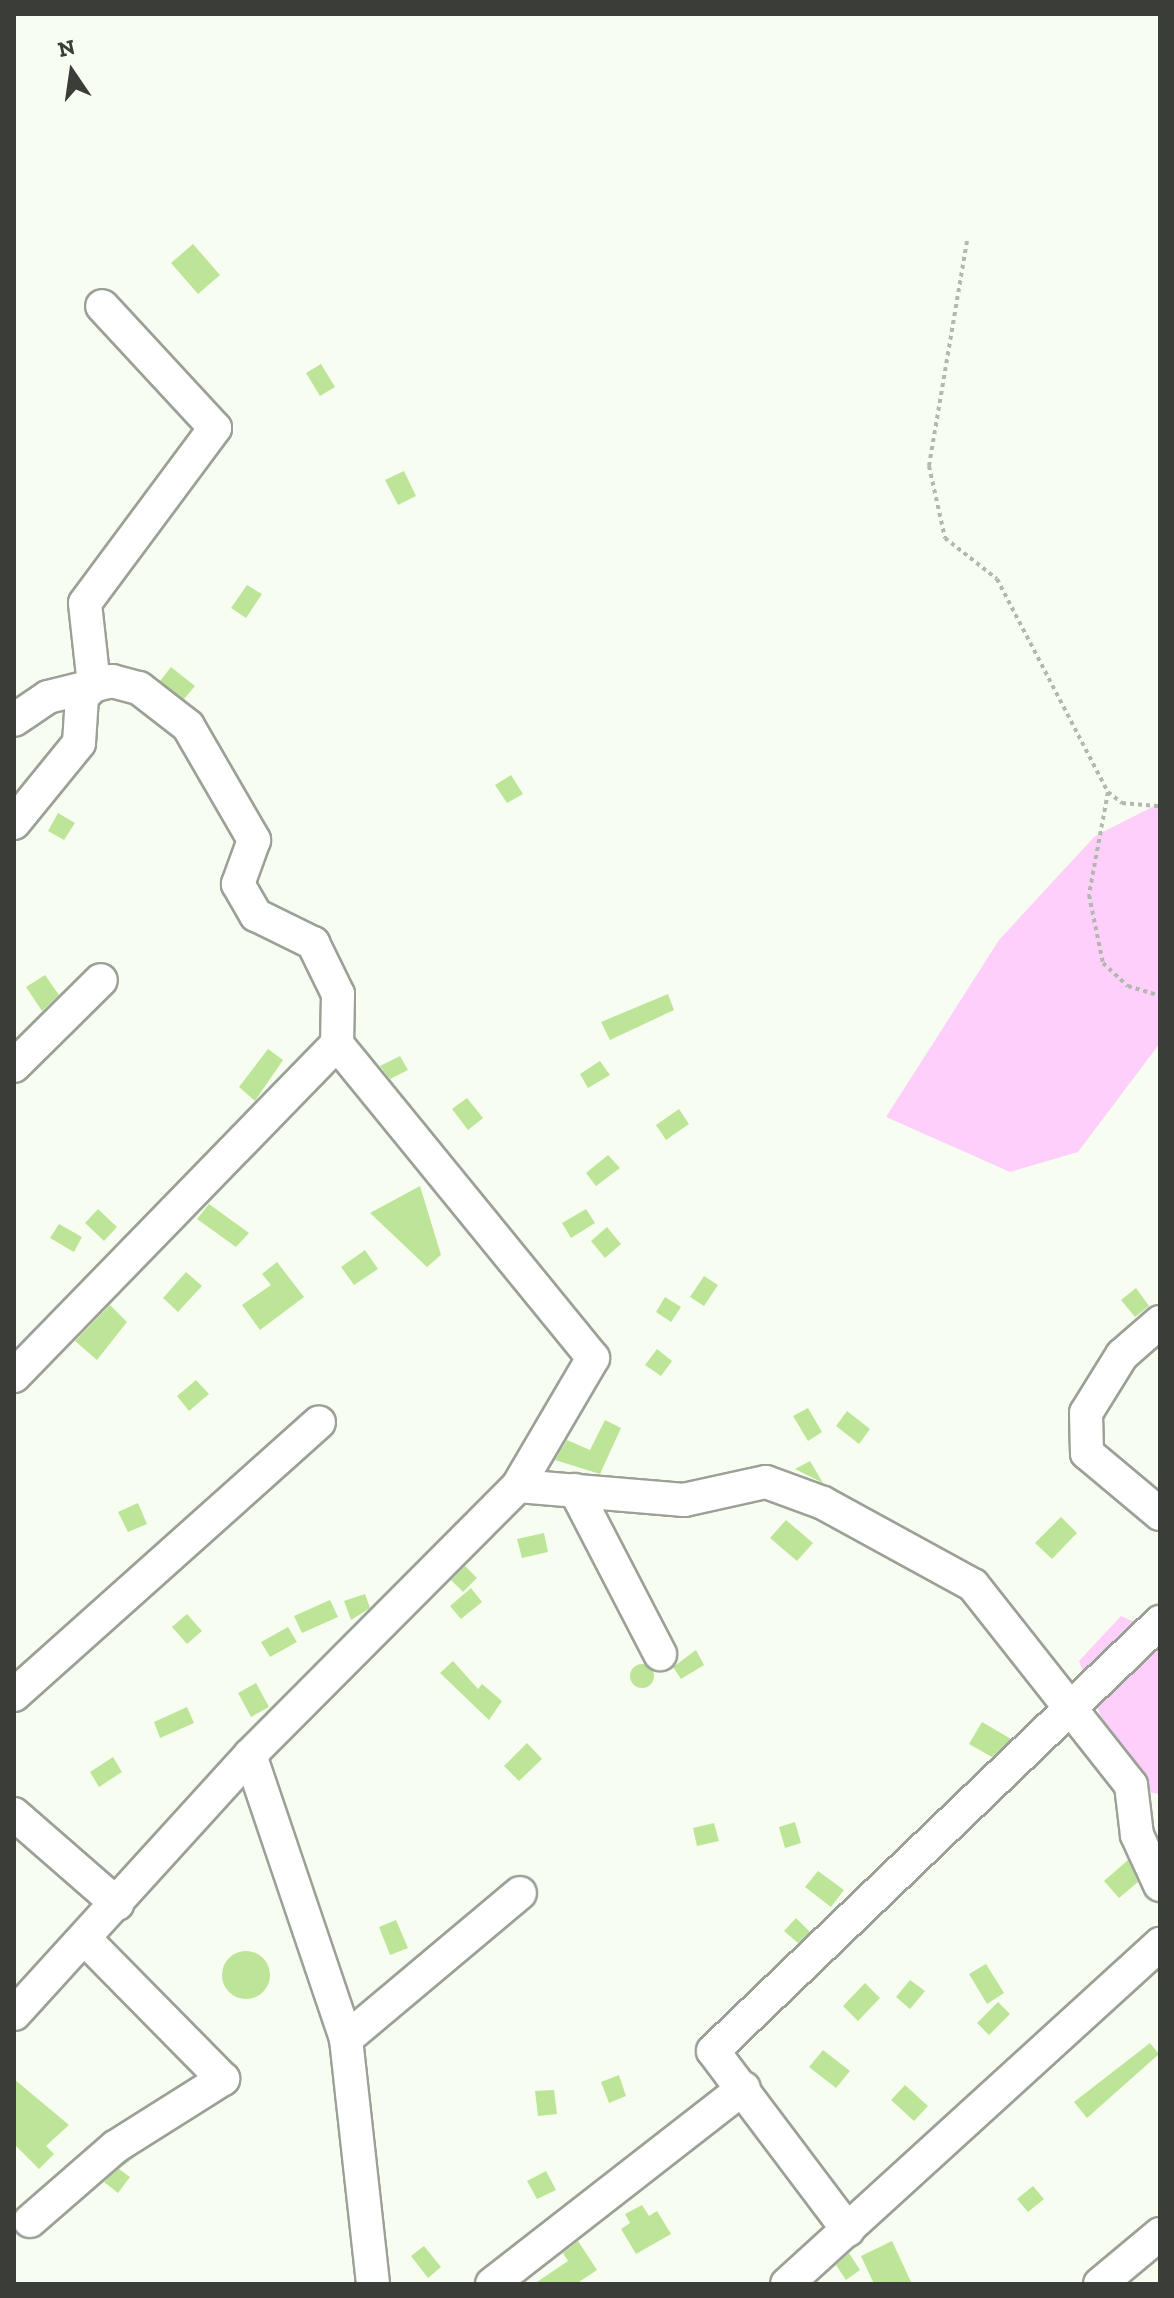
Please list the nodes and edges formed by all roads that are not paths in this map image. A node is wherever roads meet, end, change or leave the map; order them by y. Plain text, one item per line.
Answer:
1 (102, 306) dead end
2 (94, 685) junction
3 (14, 720) edge
4 (14, 823) edge
5 (101, 980) dead end
6 (337, 1044) junction
7 (14, 1066) edge
8 (1160, 1322) edge
9 (14, 1376) edge
10 (319, 1422) dead end
11 (518, 1486) junction
12 (575, 1490) junction
13 (1160, 1514) edge
14 (1160, 1622) edge
15 (660, 1654) dead end
16 (14, 1695) edge
17 (1070, 1708) junction
18 (250, 1755) junction
19 (14, 1814) edge
20 (1160, 1885) edge
21 (520, 1893) dead end
22 (117, 1904) junction
23 (84, 1938) junction
24 (1160, 1944) edge
25 (20, 1997) edge
26 (346, 2039) junction
27 (744, 2088) junction
28 (30, 2221) dead end
29 (848, 2230) junction
30 (1160, 2234) edge
31 (373, 2284) edge
32 (492, 2284) edge
33 (787, 2284) edge
34 (1100, 2284) edge

1 - 2 street
2 - 3 street
2 - 4 street
2 - 6 street
5 - 7 street
6 - 9 street
6 - 11 street
8 - 13 street
10 - 16 street
11 - 12 street
11 - 18 street
12 - 15 street
12 - 17 street
14 - 17 street
17 - 20 street
17 - 27 street
18 - 22 street
18 - 26 street
19 - 22 street
21 - 26 street
22 - 23 street
23 - 25 street
23 - 28 street
24 - 29 street
26 - 31 street
27 - 29 street
27 - 32 street
29 - 33 street
30 - 34 street

